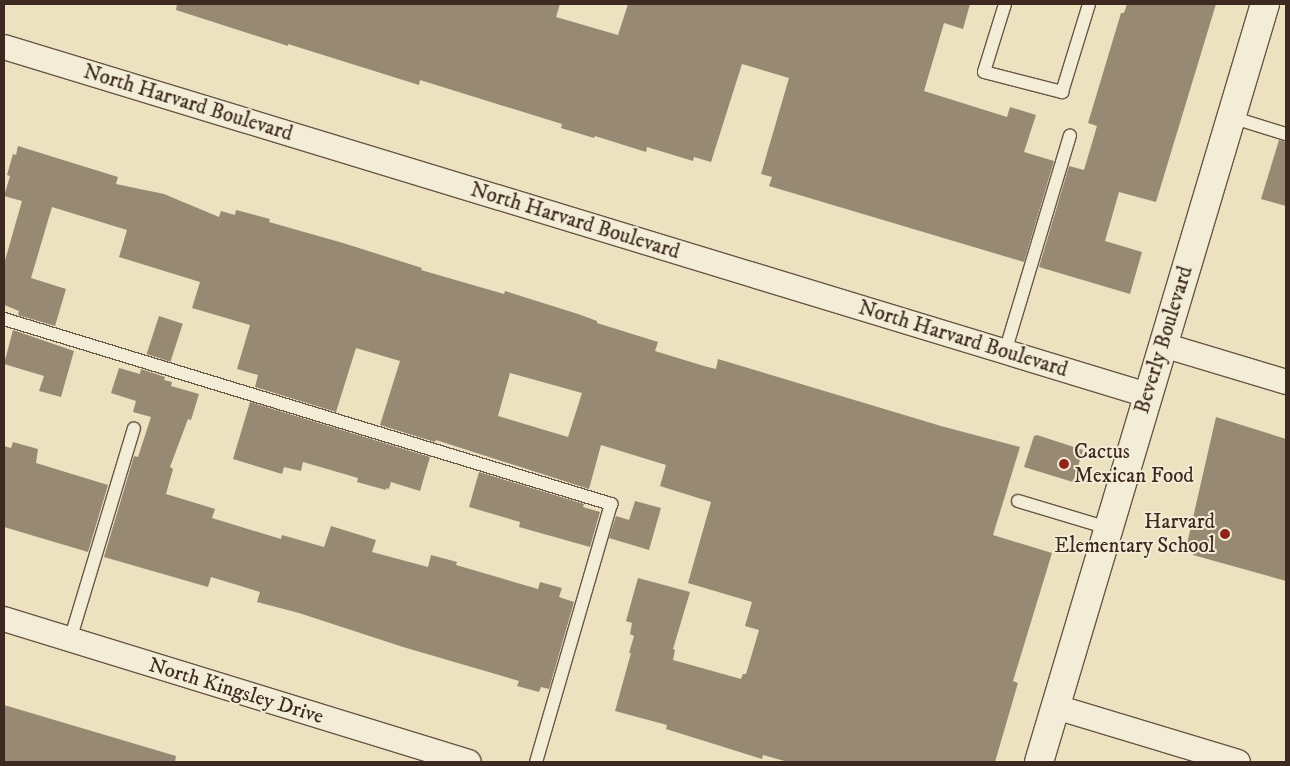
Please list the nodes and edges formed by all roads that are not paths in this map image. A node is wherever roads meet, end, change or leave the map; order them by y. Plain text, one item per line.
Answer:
1 (1005, 4) edge
2 (1089, 4) edge
3 (1265, 4) edge
4 (4, 47) edge
5 (1231, 117) junction
6 (1286, 134) edge
7 (1070, 136) dead end
8 (4, 319) edge
9 (1164, 345) junction
10 (1005, 352) junction
11 (1286, 382) edge
12 (1147, 395) junction
13 (134, 428) dead end
14 (1018, 501) dead end
15 (1108, 528) junction
16 (4, 619) edge
17 (70, 640) junction
18 (1056, 707) junction
19 (469, 762) edge
20 (536, 762) edge
21 (1039, 762) edge
22 (1238, 762) edge

1 - 2 lane
3 - 5 main road, Beverly Boulevard
4 - 10 street, North Harvard Boulevard
5 - 6 lane
5 - 9 main road, Beverly Boulevard
7 - 10 lane
8 - 20 lane
9 - 11 street
9 - 12 main road, Beverly Boulevard
10 - 12 street, North Harvard Boulevard
12 - 15 main road, Beverly Boulevard
13 - 17 lane
14 - 15 lane
15 - 18 main road, Beverly Boulevard
16 - 17 street, North Kingsley Drive
17 - 19 street, North Kingsley Drive
18 - 21 main road, Beverly Boulevard
18 - 22 street

